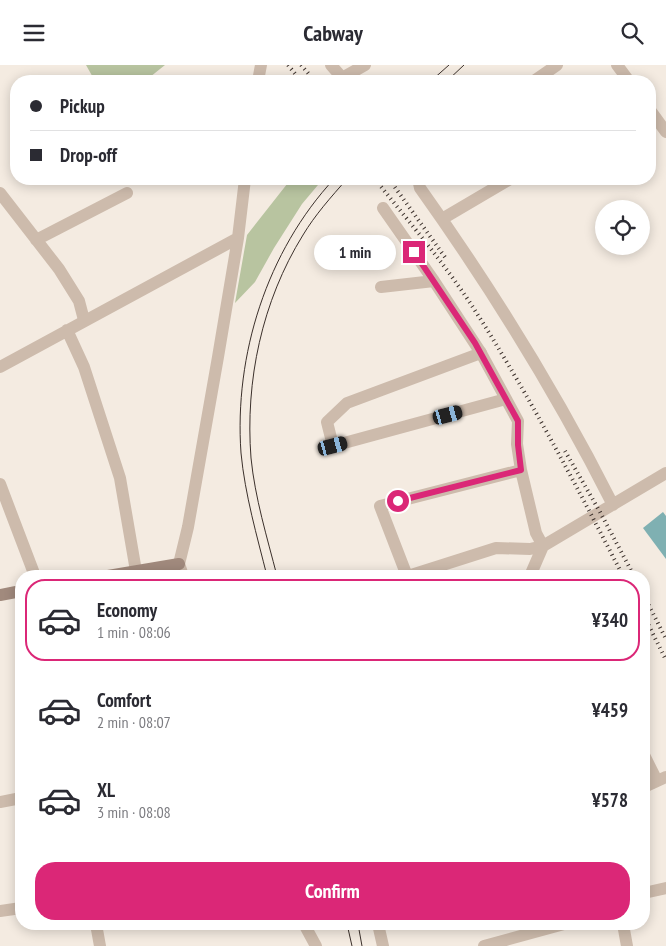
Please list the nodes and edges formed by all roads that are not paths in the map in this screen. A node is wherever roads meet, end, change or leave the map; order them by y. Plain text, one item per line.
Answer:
1 (251, 65) edge
2 (331, 65) edge
3 (365, 65) edge
4 (557, 65) edge
5 (259, 74) edge
6 (340, 75) edge
7 (350, 75) edge
8 (543, 75) edge
9 (656, 117) edge
10 (666, 131) edge
11 (245, 185) edge
12 (419, 185) edge
13 (500, 185) edge
14 (0, 193) edge
15 (127, 193) dead end
16 (383, 208) dead end
17 (442, 219) junction
18 (238, 238) junction
19 (36, 240) junction
20 (434, 281) junction
21 (381, 287) dead end
22 (84, 320) junction
23 (67, 330) junction
24 (481, 353) junction
25 (0, 367) edge
26 (506, 399) junction
27 (521, 470) junction
28 (666, 473) edge
29 (0, 484) edge
30 (613, 505) junction
31 (543, 546) junction
32 (33, 570) edge
33 (136, 570) edge
34 (181, 570) edge
35 (405, 570) edge
36 (426, 570) edge
37 (533, 570) edge
38 (15, 592) edge
39 (0, 595) edge
40 (650, 763) edge
41 (661, 779) edge
42 (15, 799) edge
43 (0, 802) edge
44 (666, 888) edge
45 (650, 892) edge
46 (15, 909) edge
47 (0, 911) edge
48 (97, 930) edge
49 (307, 930) edge
50 (379, 930) edge
51 (542, 930) edge
52 (624, 930) edge
53 (100, 946) edge
54 (316, 946) edge
55 (383, 946) edge
56 (484, 946) edge
57 (627, 946) edge

1 - 5 street
2 - 6 street
3 - 7 street
4 - 8 street
9 - 10 street
11 - 18 street
12 - 17 street
13 - 17 street
14 - 19 street
15 - 19 street
16 - 20 street
17 - 30 street
18 - 22 street
18 - 34 street
19 - 22 street
20 - 21 street
20 - 24 street
22 - 23 street
23 - 25 street
23 - 33 street
24 - 26 street
24 - 26 street
26 - 27 street
27 - 31 street
27 - 35 street
28 - 30 street
29 - 32 street
30 - 31 street
31 - 36 street
31 - 37 street
38 - 39 street
40 - 41 street
42 - 43 street
44 - 45 street
46 - 47 street
48 - 53 street
49 - 54 street
50 - 55 street
51 - 56 street
52 - 57 street

